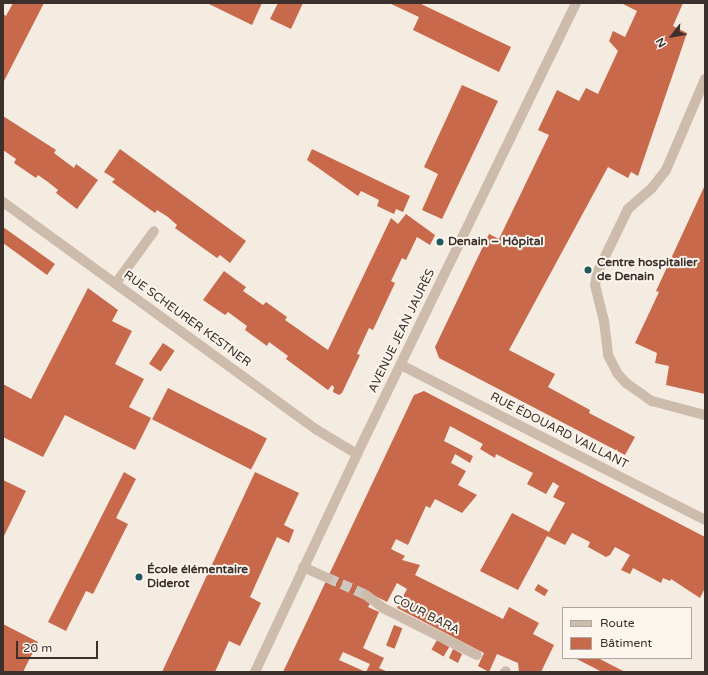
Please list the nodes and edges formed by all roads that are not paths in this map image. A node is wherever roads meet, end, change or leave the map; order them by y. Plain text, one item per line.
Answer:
1 (576, 3) edge
2 (705, 78) edge
3 (3, 202) edge
4 (154, 232) dead end
5 (116, 283) junction
6 (401, 365) junction
7 (705, 415) edge
8 (357, 454) junction
9 (705, 520) edge
10 (303, 567) junction
11 (328, 578) tunnel mouth
12 (366, 595) tunnel mouth
13 (477, 655) dead end
14 (255, 672) edge

1 - 6 street, AVENUE JEAN JAURÈS
2 - 7 street
3 - 5 street, RUE SCHEURER KESTNER
4 - 5 street
5 - 8 street, RUE SCHEURER KESTNER
6 - 8 street, AVENUE JEAN JAURÈS
6 - 9 street, RUE ÉDOUARD VAILLANT
8 - 10 street, AVENUE JEAN JAURÈS
10 - 11 street
10 - 14 street, AVENUE JEAN JAURÈS
12 - 13 street, COUR BARA

